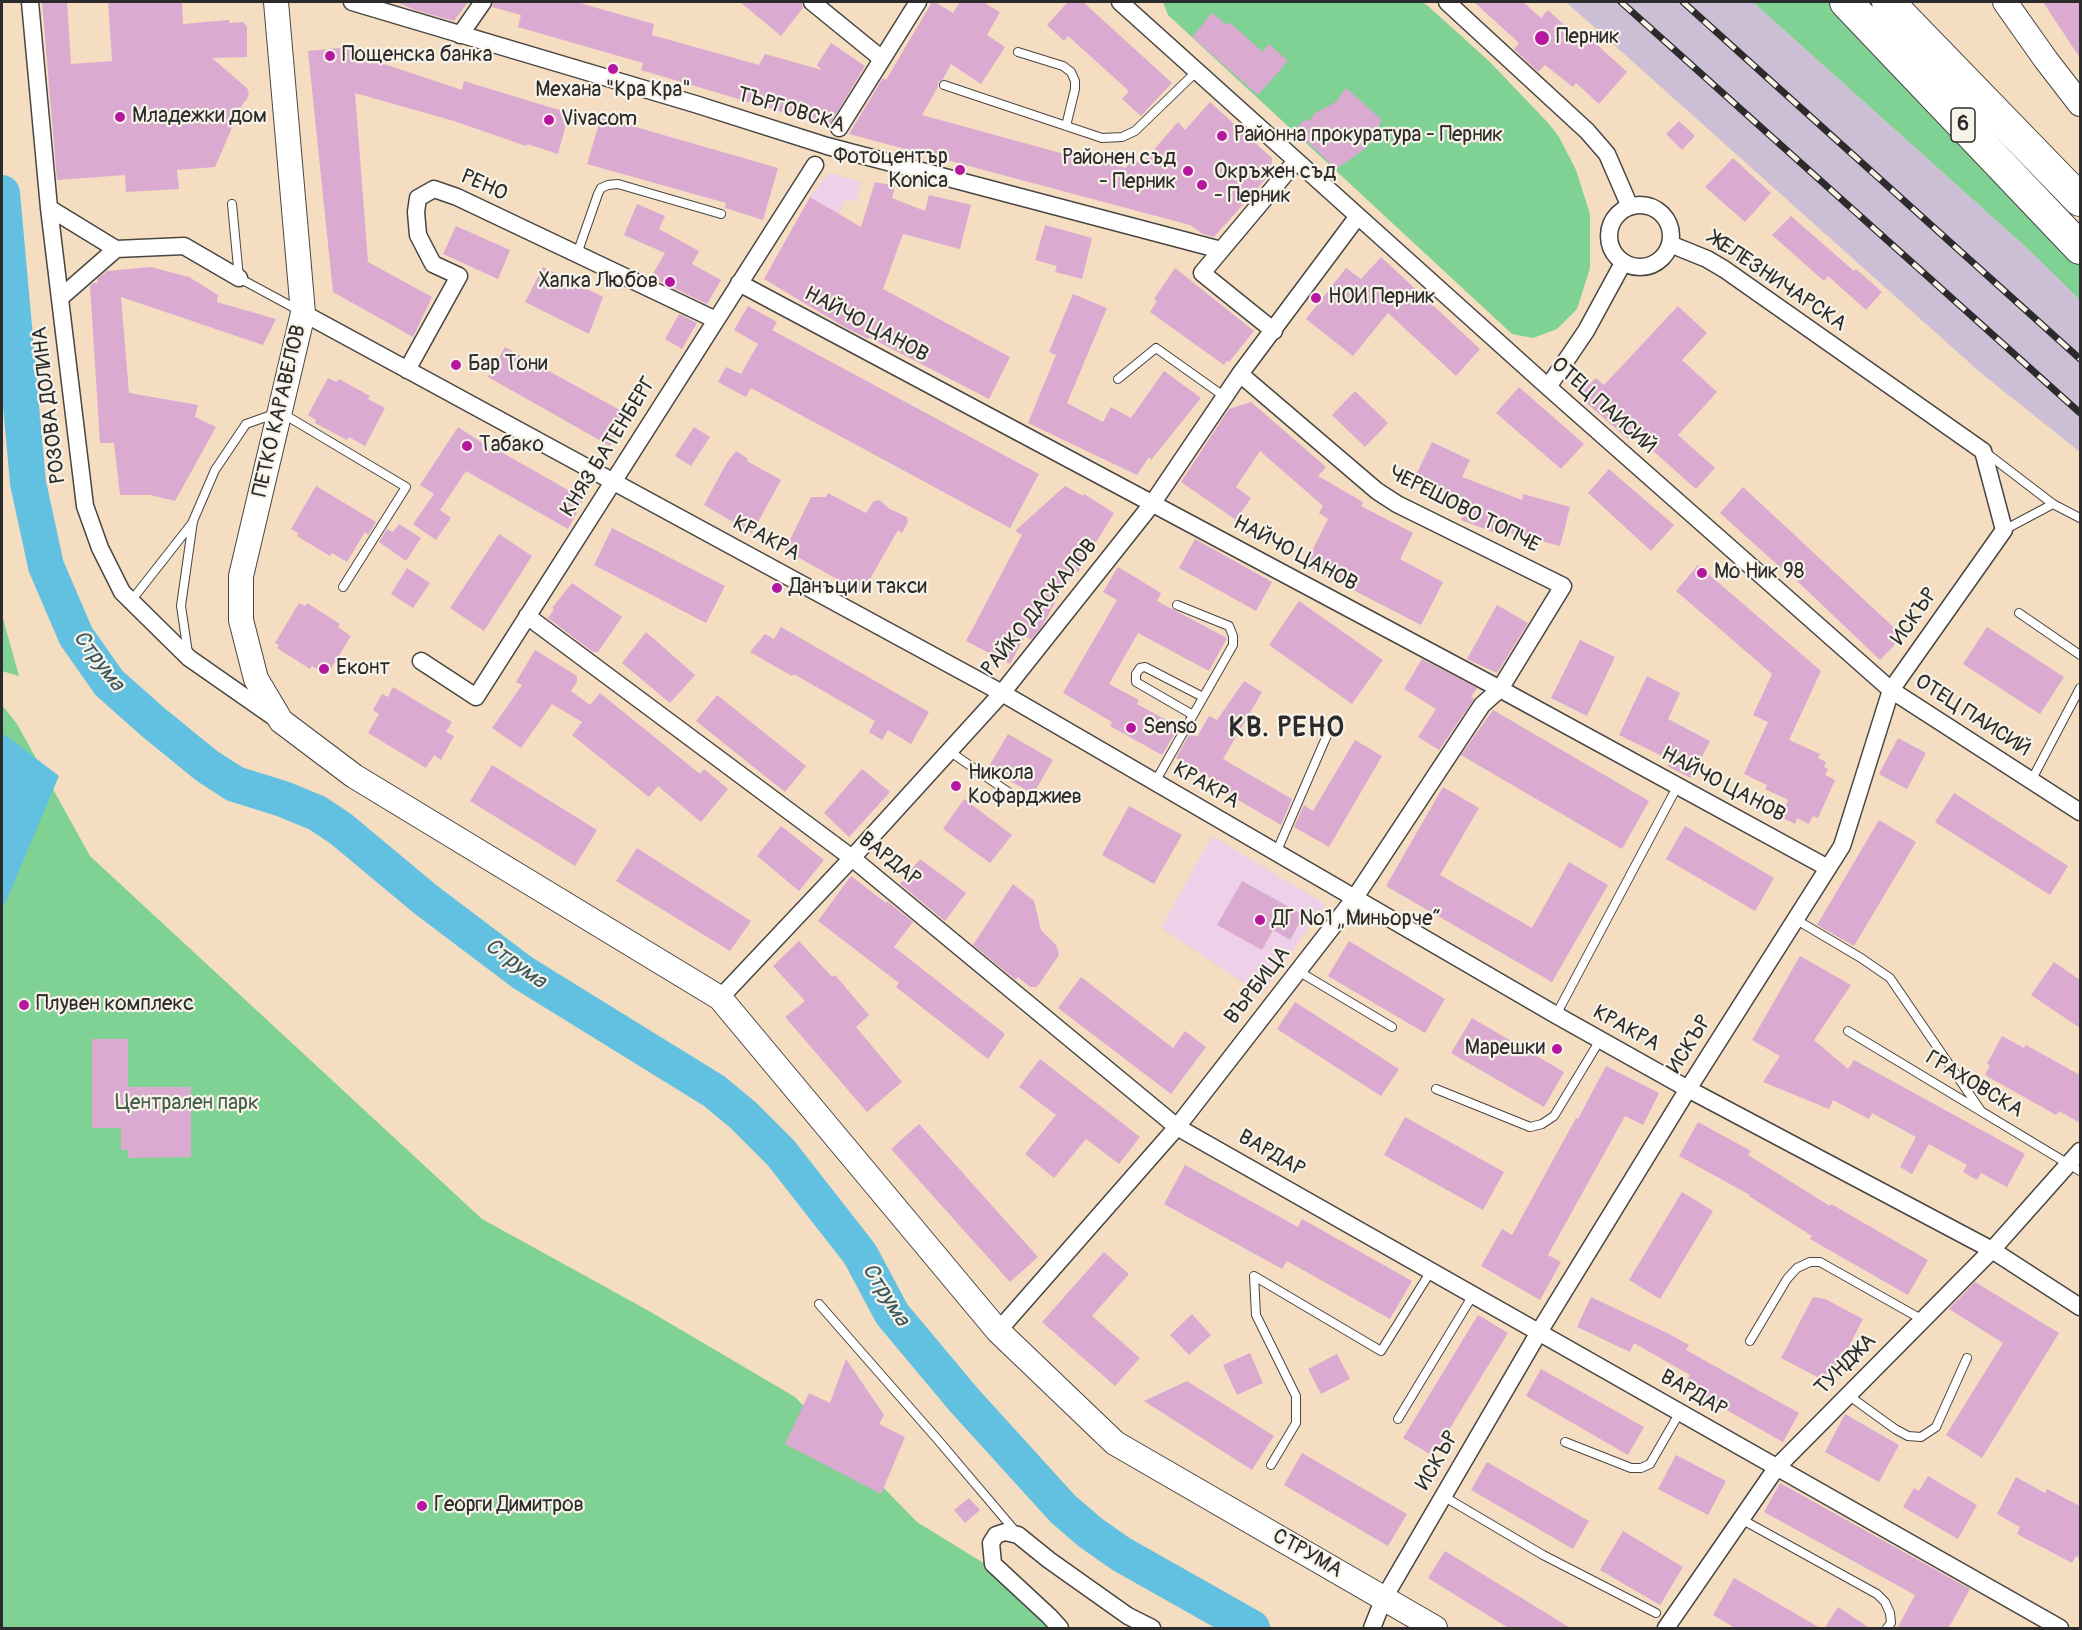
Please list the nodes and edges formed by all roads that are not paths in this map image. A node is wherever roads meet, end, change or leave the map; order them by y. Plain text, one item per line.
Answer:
1 (30, 2) edge
2 (352, 2) edge
3 (483, 2) edge
4 (812, 2) edge
5 (918, 2) edge
6 (1123, 2) edge
7 (1446, 2) edge
8 (1846, 2) edge
9 (1888, 2) edge
10 (2005, 2) edge
11 (274, 7) edge
12 (460, 35) junction
13 (1018, 52) dead end
14 (882, 59) junction
15 (1196, 72) junction
16 (944, 85) dead end
17 (2080, 104) edge
18 (1066, 126) junction
19 (839, 128) dead end
20 (1296, 161) junction
21 (815, 165) dead end
22 (2080, 200) edge
23 (232, 204) dead end
24 (1629, 207) junction
25 (49, 208) junction
26 (721, 214) dead end
27 (1358, 216) junction
28 (1670, 244) junction
29 (2080, 248) edge
30 (116, 249) junction
31 (1221, 250) junction
32 (577, 254) junction
33 (1623, 263) junction
34 (239, 278) junction
35 (739, 283) junction
36 (60, 298) junction
37 (303, 313) junction
38 (716, 320) junction
39 (1274, 331) junction
40 (407, 370) junction
41 (1240, 374) junction
42 (1118, 379) dead end
43 (1548, 387) junction
44 (1225, 398) junction
45 (280, 412) junction
46 (1983, 451) junction
47 (613, 482) junction
48 (1152, 504) junction
49 (2053, 504) junction
50 (2080, 518) edge
51 (193, 521) junction
52 (2004, 530) junction
53 (1563, 586) joint
54 (343, 587) dead end
55 (131, 601) junction
56 (1177, 605) dead end
57 (2019, 614) dead end
58 (527, 616) junction
59 (2080, 655) edge
60 (189, 658) junction
61 (421, 661) dead end
62 (2080, 688) edge
63 (1500, 689) junction
64 (1891, 690) junction
65 (1002, 693) junction
66 (1203, 697) junction
67 (1193, 715) junction
68 (281, 721) junction
69 (1328, 733) dead end
70 (949, 751) junction
71 (2031, 781) junction
72 (1155, 782) junction
73 (1677, 787) junction
74 (1014, 796) dead end
75 (2080, 812) edge
76 (1275, 853) junction
77 (852, 858) junction
78 (1828, 868) junction
79 (1354, 899) junction
80 (1795, 919) junction
81 (1298, 971) junction
82 (720, 998) junction
83 (1556, 1016) junction
84 (1392, 1027) dead end
85 (1848, 1031) dead end
86 (1600, 1040) junction
87 (1436, 1089) dead end
88 (1688, 1089) junction
89 (1981, 1111) junction
90 (1177, 1127) junction
91 (2077, 1162) edge
92 (1992, 1250) junction
93 (1431, 1271) junction
94 (1473, 1294) junction
95 (819, 1304) dead end
96 (2080, 1307) edge
97 (1923, 1320) junction
98 (998, 1331) junction
99 (1539, 1332) junction
100 (1750, 1341) dead end
101 (1967, 1358) dead end
102 (1848, 1395) junction
103 (1680, 1412) junction
104 (1398, 1419) dead end
105 (1565, 1442) dead end
106 (1270, 1465) dead end
107 (1777, 1467) junction
108 (1443, 1496) junction
109 (1741, 1520) junction
110 (1018, 1535) junction
111 (1384, 1598) junction
112 (1656, 1613) dead end
113 (1060, 1629) edge
114 (1152, 1629) edge
115 (1372, 1629) edge
116 (1435, 1629) edge
117 (1666, 1629) edge
118 (1887, 1629) edge
119 (2061, 1629) edge

1 - 25 street, РОЗОВА ДОЛИНА
2 - 12 street, ТЪРГОВСКА
3 - 12 street
4 - 14 street
5 - 14 street
6 - 15 street, ОТЕЦ ПАИСИЙ
7 - 24 street
8 - 29 highway, 6
9 - 22 highway, 6
10 - 17 main road
11 - 37 main road, ПЕТКО КАРАВЕЛОВ
12 - 31 street, ТЪРГОВСКА
13 - 18 lane
14 - 19 street
15 - 18 lane
15 - 20 street, ОТЕЦ ПАИСИЙ
16 - 18 lane
20 - 27 street, ОТЕЦ ПАИСИЙ
20 - 31 street
21 - 35 street, КНЯЗ БАТЕНБЕРГ
23 - 34 lane
24 - 28 street
24 - 33 street
25 - 30 street
25 - 36 street, РОЗОВА ДОЛИНА
26 - 32 lane
27 - 39 street, РАЙКО ДАСКАЛОВ
27 - 43 street, ОТЕЦ ПАИСИЙ
28 - 33 street
28 - 46 street, ЖЕЛЕЗНИЧАРСКА
30 - 34 street
30 - 36 street
31 - 39 street
32 - 38 street, РЕНО
32 - 40 street, РЕНО
33 - 43 street
34 - 37 lane
35 - 38 street, КНЯЗ БАТЕНБЕРГ
35 - 48 street, НАЙЧО ЦАНОВ
36 - 55 street, РОЗОВА ДОЛИНА
37 - 40 street, КРАКРА
37 - 45 main road, ПЕТКО КАРАВЕЛОВ
38 - 47 street, КНЯЗ БАТЕНБЕРГ
39 - 41 street, РАЙКО ДАСКАЛОВ
40 - 47 street, КРАКРА
41 - 44 street, РАЙКО ДАСКАЛОВ
41 - 53 street, ЧЕРЕШОВО ТОПЧЕ
42 - 44 lane
43 - 64 street, ОТЕЦ ПАИСИЙ
44 - 48 street, РАЙКО ДАСКАЛОВ
45 - 51 lane
45 - 54 lane
45 - 68 main road, ПЕТКО КАРАВЕЛОВ
46 - 49 lane, ЖЕЛЕЗНИЧАРСКА
46 - 52 street
47 - 58 street, КНЯЗ БАТЕНБЕРГ
47 - 65 street, КРАКРА
48 - 63 street, НАЙЧО ЦАНОВ
48 - 65 street, РАЙКО ДАСКАЛОВ
49 - 50 lane, ЖЕЛЕЗНИЧАРСКА
49 - 52 lane, ИСКЪР
51 - 55 lane
51 - 60 lane
52 - 64 street, ИСКЪР
53 - 63 street, ВЪРБИЦА
55 - 60 street, РОЗОВА ДОЛИНА
56 - 66 lane
57 - 59 lane
58 - 61 street, КНЯЗ БАТЕНБЕРГ
58 - 77 street, ВАРДАР
60 - 68 street, РОЗОВА ДОЛИНА
62 - 71 lane
63 - 73 street, НАЙЧО ЦАНОВ
63 - 79 street, ВЪРБИЦА
64 - 71 street, ОТЕЦ ПАИСИЙ
64 - 78 street, ИСКЪР
65 - 70 street, РАЙКО ДАСКАЛОВ
65 - 72 street, КРАКРА
66 - 67 lane
66 - 67 lane
67 - 72 lane
68 - 82 main road, СТРУМА
69 - 76 lane
70 - 74 lane
70 - 77 street, РАЙКО ДАСКАЛОВ
71 - 75 street, ОТЕЦ ПАИСИЙ
72 - 76 street, КРАКРА
73 - 78 street, НАЙЧО ЦАНОВ
73 - 83 lane
76 - 79 street, КРАКРА
77 - 82 street, РАЙКО ДАСКАЛОВ
77 - 90 street, ВАРДАР
78 - 80 street, ИСКЪР
79 - 81 street, ВЪРБИЦА
79 - 83 street, КРАКРА
80 - 88 street, ИСКЪР
80 - 89 lane
81 - 84 lane
81 - 90 street, ВЪРБИЦА
82 - 98 main road, СТРУМА
83 - 86 street, КРАКРА
85 - 89 lane, ГРАХОВСКА
86 - 87 lane
86 - 88 street, КРАКРА
88 - 92 street, КРАКРА
88 - 99 street, ИСКЪР
89 - 91 lane, ГРАХОВСКА
90 - 93 street, ВАРДАР
90 - 98 street, ВЪРБИЦА
91 - 92 street, ТУНДЖА
92 - 96 street, КРАКРА
92 - 97 street, ТУНДЖА
93 - 94 street, ВАРДАР
93 - 106 lane
94 - 99 street, ВАРДАР
94 - 104 lane
95 - 110 lane
97 - 100 lane
97 - 102 street, ТУНДЖА
98 - 111 main road, СТРУМА
99 - 103 street, ВАРДАР
99 - 108 street, ИСКЪР
101 - 102 lane
102 - 107 street, ТУНДЖА
103 - 105 lane
103 - 107 street, ВАРДАР
107 - 109 street, ТУНДЖА
107 - 119 street, ВАРДАР
108 - 111 street, ИСКЪР
108 - 112 lane
109 - 117 street, ТУНДЖА
109 - 118 lane
110 - 113 street
110 - 114 street
111 - 115 street, ИСКЪР
111 - 116 main road, СТРУМА

